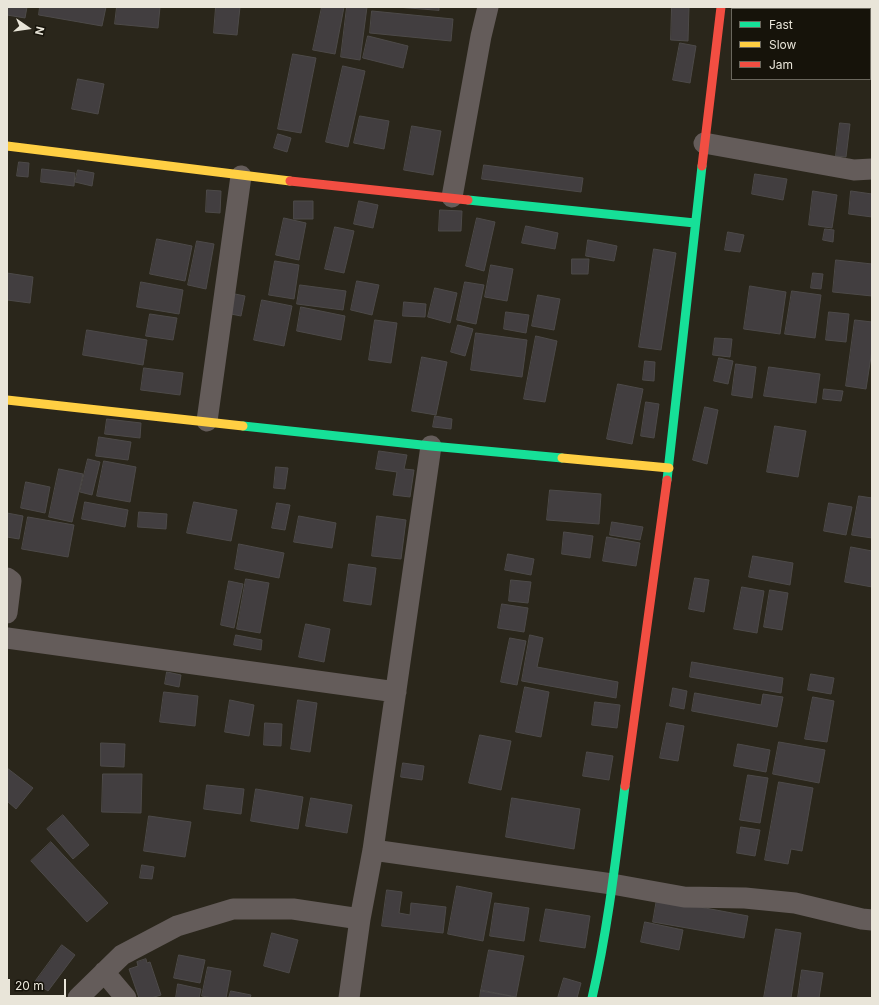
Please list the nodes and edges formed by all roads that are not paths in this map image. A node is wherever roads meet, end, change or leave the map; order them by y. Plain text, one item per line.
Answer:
1 (488, 7) edge
2 (721, 7) edge
3 (704, 143) junction
4 (7, 146) edge
5 (872, 169) edge
6 (241, 176) junction
7 (452, 198) junction
8 (695, 223) junction
9 (7, 400) edge
10 (207, 421) junction
11 (432, 446) junction
12 (669, 468) junction
13 (7, 578) edge
14 (7, 613) edge
15 (7, 638) edge
16 (396, 692) junction
17 (373, 850) junction
18 (612, 884) junction
19 (360, 919) junction
20 (872, 920) edge
21 (104, 972) junction
22 (78, 998) edge
23 (126, 998) edge
24 (349, 998) edge
25 (592, 998) edge

1 - 7 street
2 - 3 street
3 - 5 street
3 - 8 street
4 - 6 street
6 - 7 street
6 - 10 street
7 - 8 street
8 - 12 street
9 - 10 street
10 - 11 street
11 - 12 street
11 - 16 street
12 - 18 street
13 - 14 street
15 - 16 street
16 - 17 street
17 - 18 street
17 - 19 street
18 - 20 street
18 - 25 street
19 - 21 street
19 - 24 street
21 - 22 street
21 - 23 street

